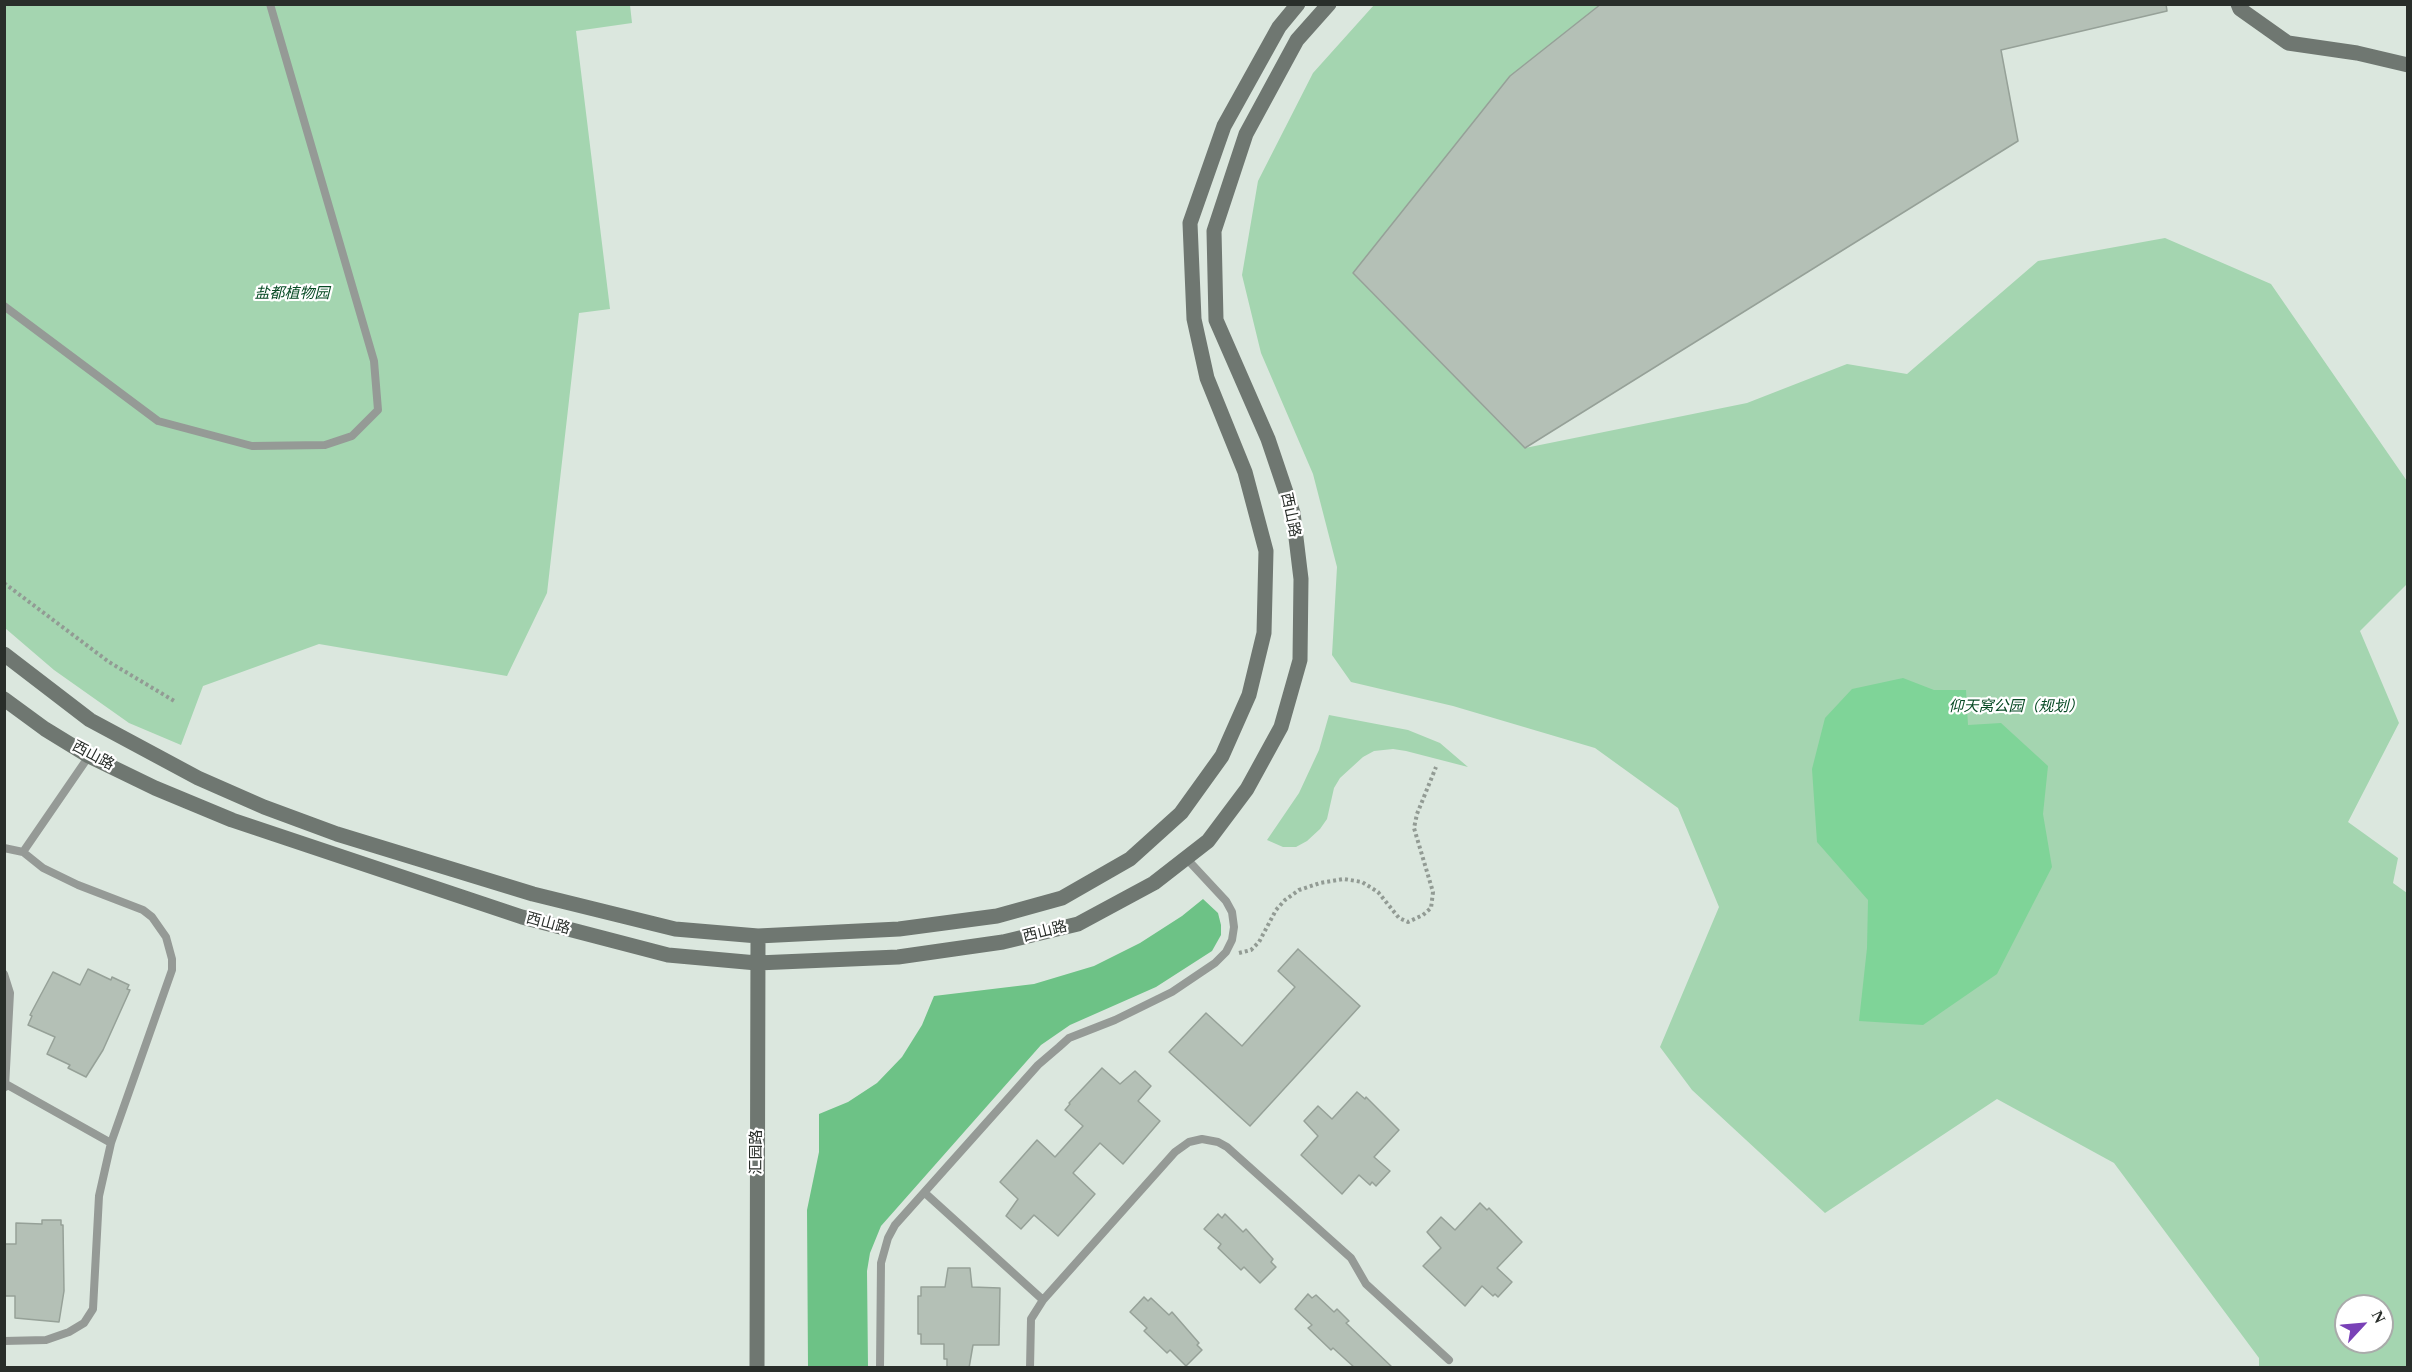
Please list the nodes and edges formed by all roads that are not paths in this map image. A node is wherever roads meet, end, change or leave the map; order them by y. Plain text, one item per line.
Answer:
1 (270, 4) edge
2 (1298, 4) edge
3 (1329, 4) edge
4 (2238, 4) edge
5 (2408, 65) edge
6 (4, 306) edge
7 (4, 654) edge
8 (4, 699) edge
9 (89, 756) junction
10 (4, 848) edge
11 (23, 852) junction
12 (1186, 858) junction
13 (758, 936) junction
14 (757, 963) junction
15 (4, 974) edge
16 (5, 1085) edge
17 (111, 1143) junction
18 (925, 1192) junction
19 (1043, 1300) junction
20 (4, 1341) edge
21 (1449, 1360) dead end
22 (757, 1368) edge
23 (880, 1368) edge
24 (1030, 1368) edge

1 - 6 lane
2 - 13 main road, 西山路
3 - 12 main road, 西山路
4 - 5 main road
7 - 13 main road, 西山路
8 - 9 main road, 西山路
9 - 11 lane
9 - 14 main road, 西山路
10 - 11 lane
11 - 17 lane
12 - 14 main road, 西山路
12 - 18 lane
13 - 14 main road, 汇园路
14 - 22 main road, 汇园路
15 - 16 lane
16 - 17 lane
17 - 20 lane
18 - 19 lane
18 - 23 lane
19 - 21 lane
19 - 24 lane

